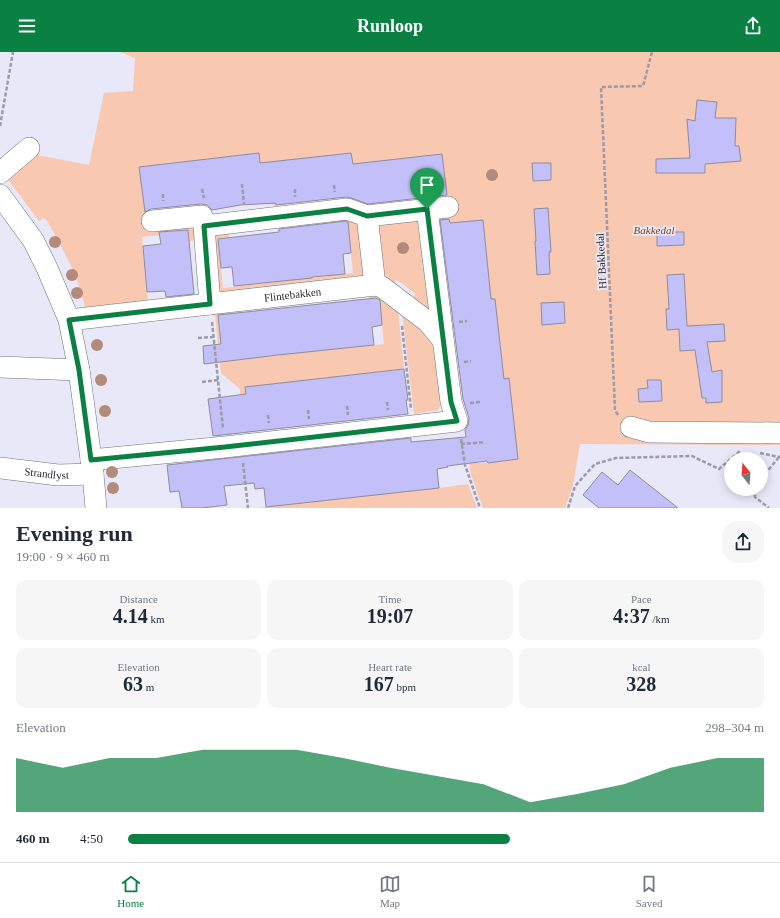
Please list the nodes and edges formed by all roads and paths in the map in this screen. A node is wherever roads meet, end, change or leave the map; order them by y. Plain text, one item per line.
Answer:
1 (13, 52) edge
2 (652, 52) edge
3 (0, 126) edge
4 (29, 148) dead end
5 (0, 173) edge
6 (0, 195) edge
7 (448, 207) dead end
8 (427, 209) junction
9 (367, 216) junction
10 (152, 221) dead end
11 (204, 226) junction
12 (375, 285) junction
13 (402, 302) junction
14 (210, 304) junction
15 (69, 320) junction
16 (213, 337) junction
17 (198, 338) dead end
18 (443, 340) junction
19 (0, 367) edge
20 (79, 370) junction
21 (218, 380) junction
22 (202, 382) dead end
23 (457, 421) junction
24 (413, 426) junction
25 (631, 427) joint
26 (780, 433) edge
27 (485, 442) dead end
28 (461, 444) junction
29 (233, 446) junction
30 (747, 450) dead end
31 (768, 454) edge
32 (780, 456) edge
33 (92, 467) junction
34 (0, 468) edge
35 (768, 471) edge
36 (755, 496) edge
37 (96, 508) edge
38 (248, 508) edge
39 (480, 508) edge
40 (568, 508) edge
41 (768, 508) edge

1 - 3 path
2 - 25 path, Hf Bakkedal
4 - 5 street
6 - 15 street
7 - 8 street
8 - 9 street
8 - 18 street
9 - 11 street
9 - 12 street
10 - 11 street
11 - 14 street
12 - 13 street
12 - 14 street, Flintebakken
13 - 18 street
13 - 24 path
14 - 15 street, Flintebakken
14 - 16 path
15 - 20 street
16 - 17 path
16 - 21 path
18 - 23 street
19 - 20 street
20 - 33 street
21 - 22 path
21 - 29 path
23 - 24 street
23 - 28 path
24 - 29 street
25 - 26 street
27 - 28 path
28 - 39 path
29 - 33 street, Strandlyst
29 - 38 path
30 - 40 path
31 - 32 path
32 - 35 path
33 - 34 street, Strandlyst
33 - 37 street
36 - 41 path

